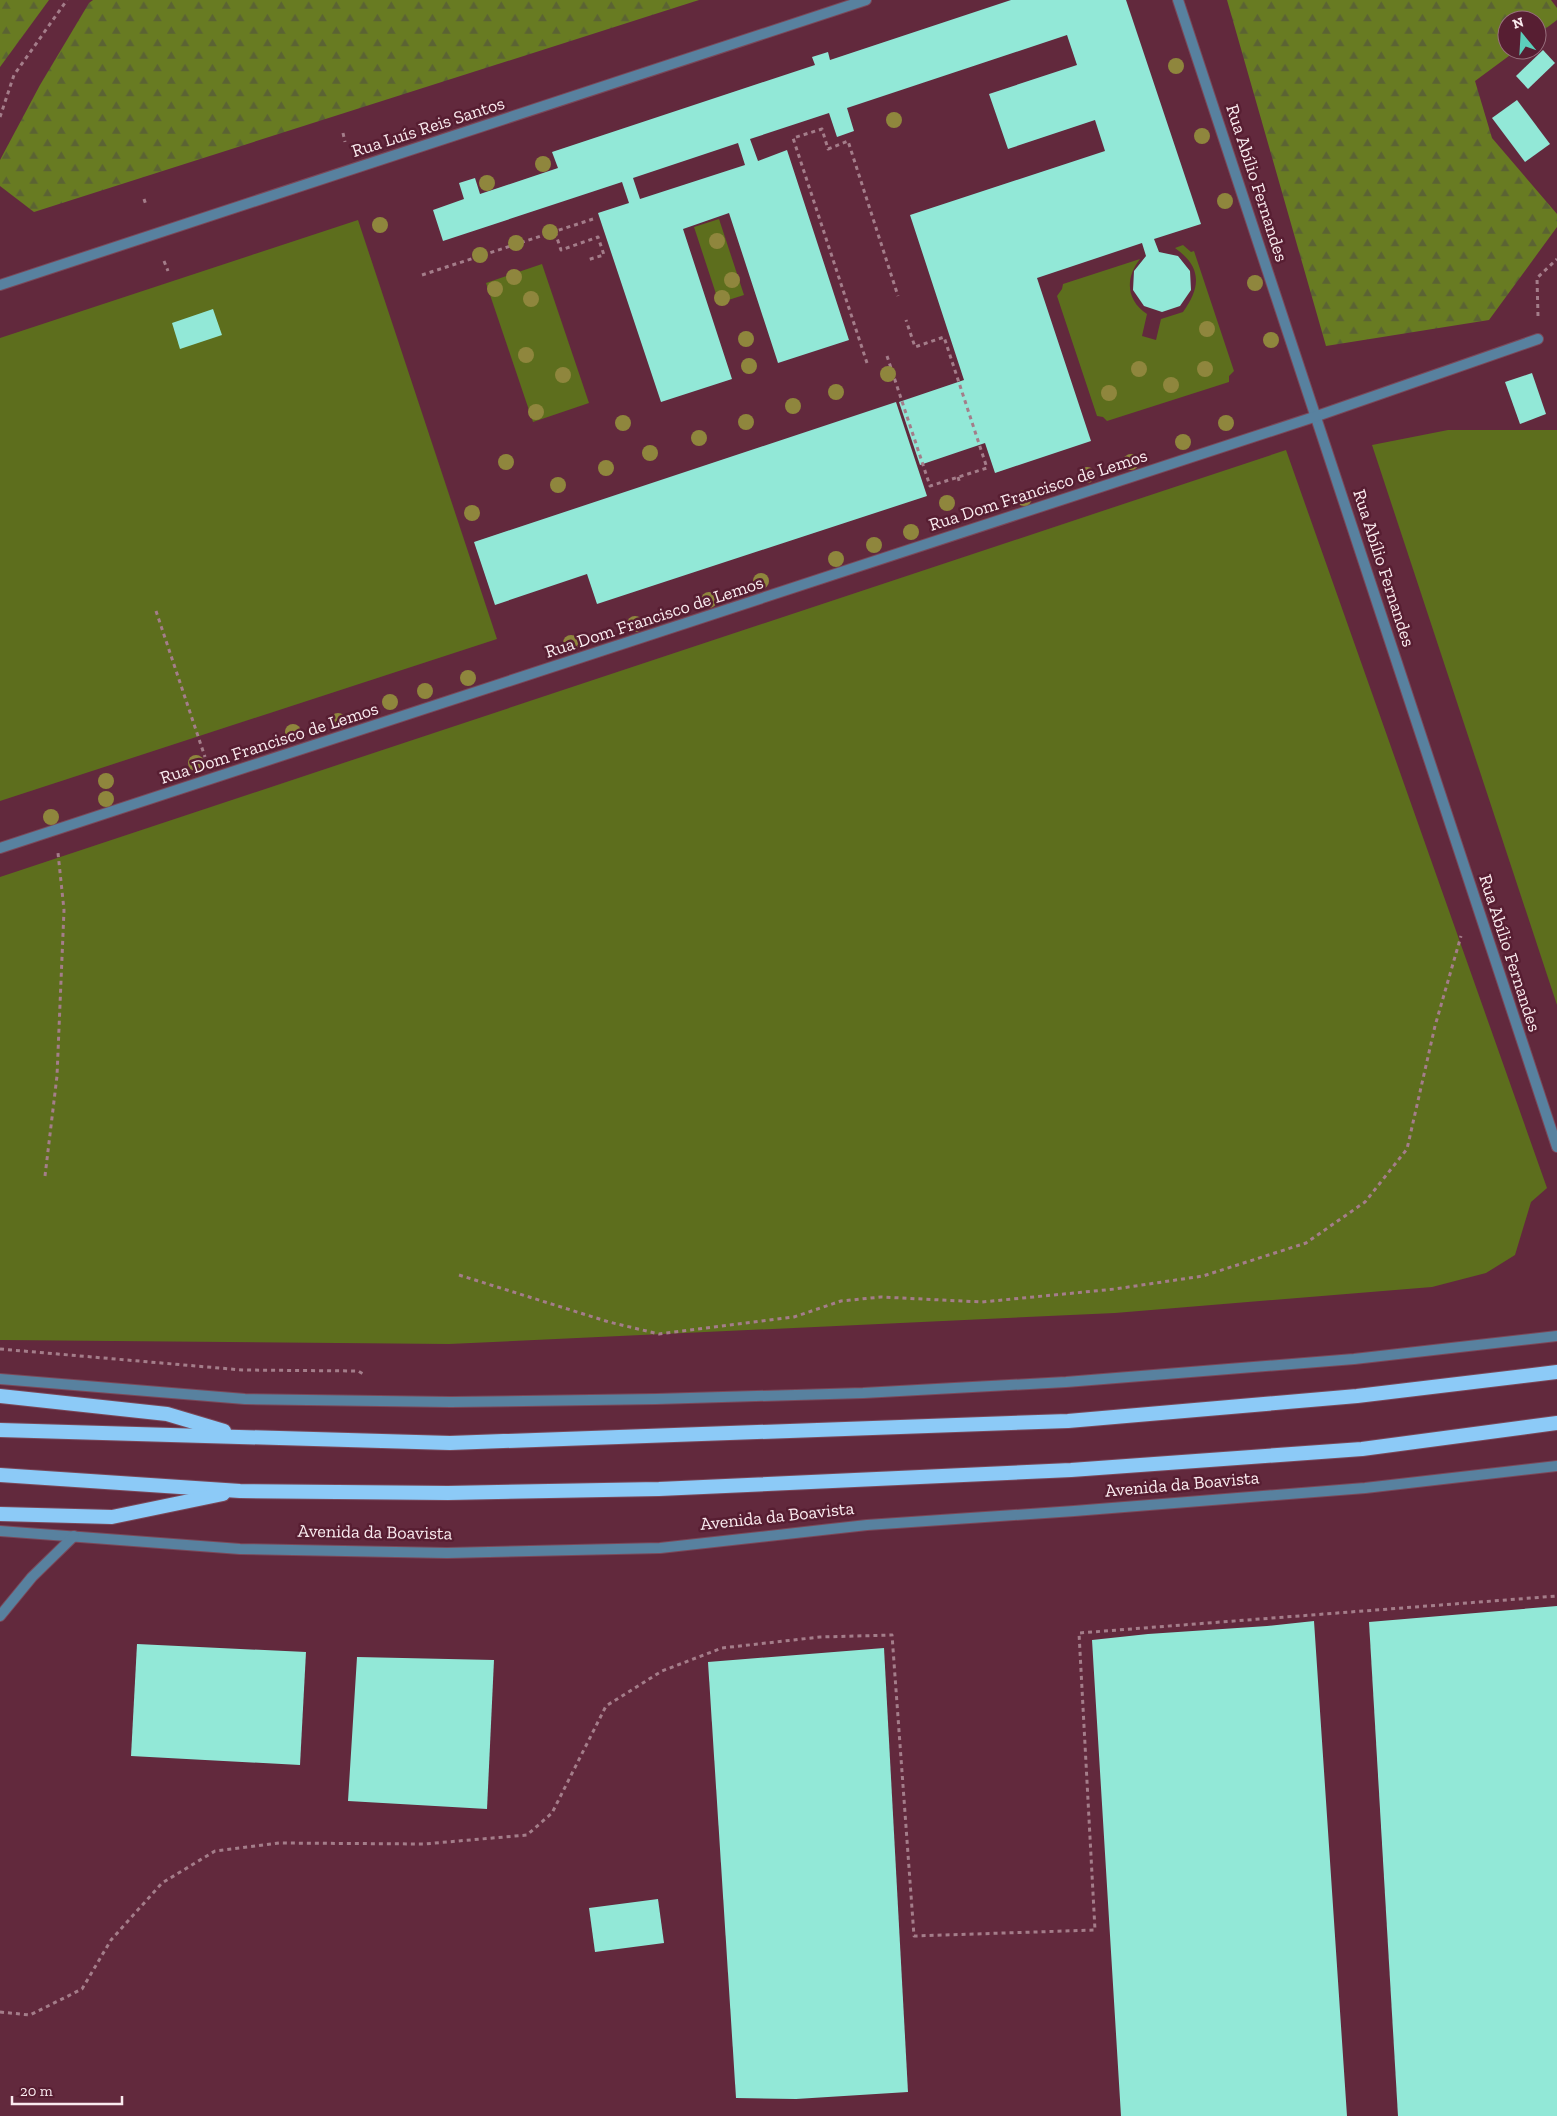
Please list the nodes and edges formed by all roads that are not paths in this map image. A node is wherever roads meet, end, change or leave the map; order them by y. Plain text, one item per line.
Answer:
1 (866, 0) edge
2 (1178, 0) edge
3 (0, 285) edge
4 (1538, 339) road end
5 (1317, 416) junction
6 (0, 848) edge
7 (1557, 1147) edge
8 (1557, 1336) edge
9 (1557, 1372) edge
10 (0, 1379) edge
11 (0, 1396) edge
12 (1557, 1423) edge
13 (0, 1430) edge
14 (241, 1437) junction
15 (1557, 1466) edge
16 (0, 1475) edge
17 (240, 1491) junction
18 (0, 1514) edge
19 (0, 1531) edge
20 (74, 1536) junction
21 (0, 1616) edge

1 - 3 street, Rua Luís Reis Santos
2 - 5 street, Rua Abílio Fernandes
4 - 5 street, Rua Dom Francisco de Lemos
5 - 6 street, Rua Dom Francisco de Lemos
5 - 7 street, Rua Abílio Fernandes
8 - 10 street
9 - 14 highway
11 - 14 highway
12 - 17 highway, Avenida da Boavista
13 - 14 highway
15 - 20 street, Avenida da Boavista
16 - 17 highway, Avenida da Boavista
17 - 18 highway
19 - 20 street, Avenida da Boavista
20 - 21 street

